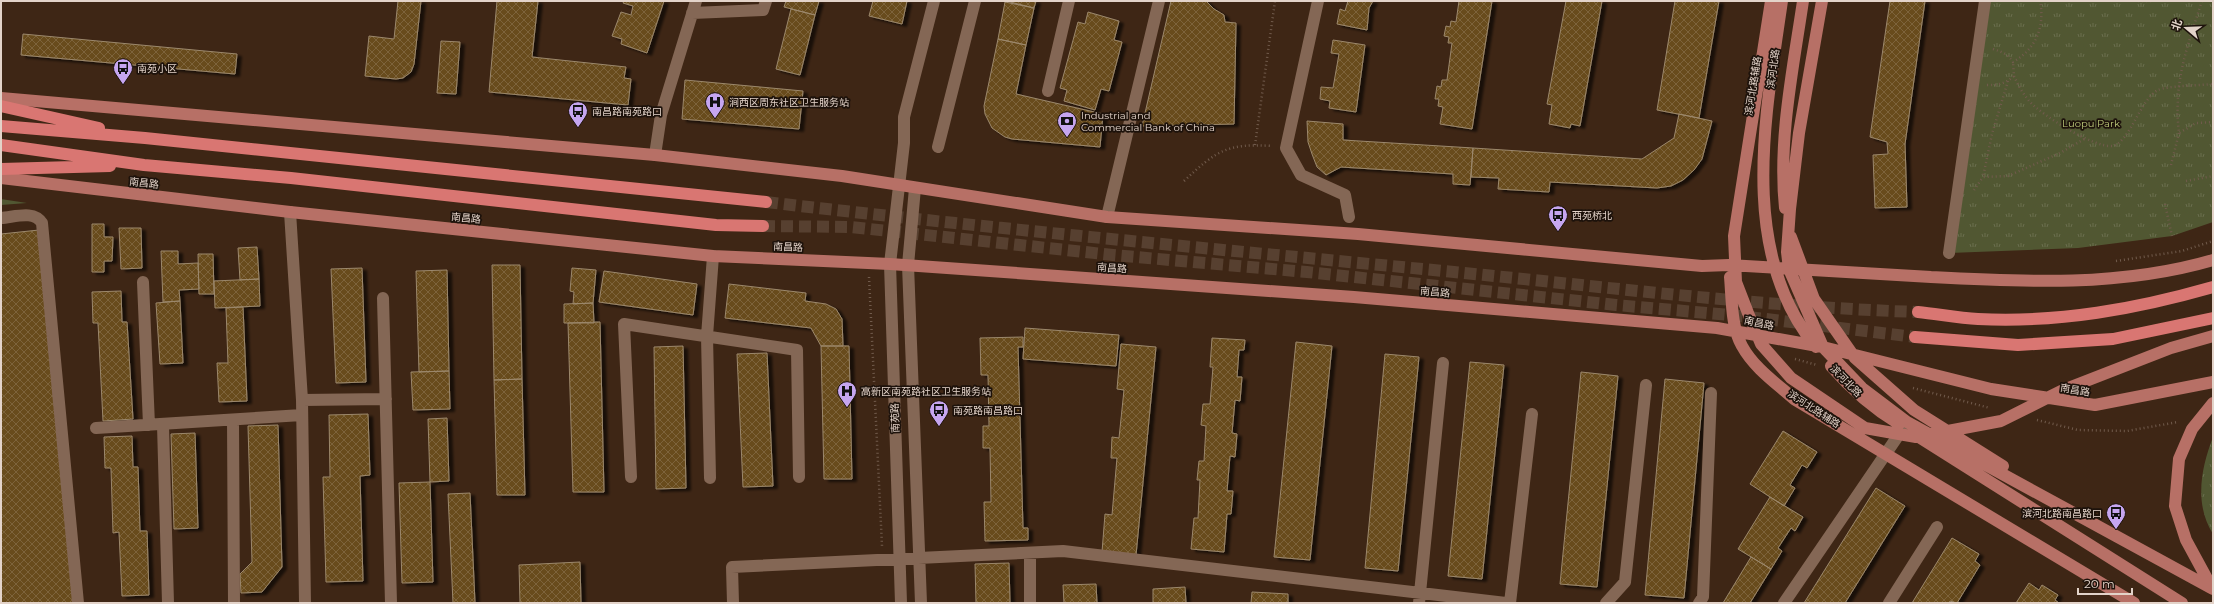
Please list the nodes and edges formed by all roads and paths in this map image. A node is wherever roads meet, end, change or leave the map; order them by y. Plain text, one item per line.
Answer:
1 (696, 1) edge
2 (766, 1) edge
3 (934, 1) edge
4 (975, 1) edge
5 (1069, 1) edge
6 (1159, 1) edge
7 (1275, 1) edge
8 (1318, 1) edge
9 (1767, 1) edge
10 (1771, 1) edge
11 (1782, 1) edge
12 (1803, 1) edge
13 (1822, 1) edge
14 (1985, 1) edge
15 (2040, 1) edge
16 (2138, 1) edge
17 (2151, 1) edge
18 (2202, 1) edge
19 (692, 13) junction
20 (1979, 45) junction
21 (2013, 62) junction
22 (2014, 76) junction
23 (2008, 82) junction
24 (2213, 84) edge
25 (1973, 85) junction
26 (2177, 88) junction
27 (1048, 91) dead end
28 (1, 98) edge
29 (1, 106) edge
30 (2213, 122) edge
31 (1, 126) edge
32 (2179, 132) junction
33 (146, 138) junction
34 (2086, 138) junction
35 (1, 145) edge
36 (1255, 145) junction
37 (938, 147) dead end
38 (1286, 148) junction
39 (655, 155) junction
40 (144, 165) junction
41 (2171, 165) dead end
42 (1, 169) edge
43 (2213, 176) edge
44 (1, 178) edge
45 (1184, 181) dead end
46 (2186, 181) dead end
47 (898, 185) junction
48 (915, 188) junction
49 (766, 202) tunnel mouth
50 (2165, 204) dead end
51 (290, 212) junction
52 (1107, 217) junction
53 (1349, 217) dead end
54 (1, 218) edge
55 (763, 226) tunnel mouth
56 (2172, 236) dead end
57 (2213, 241) edge
58 (1949, 253) dead end
59 (714, 256) junction
60 (2213, 260) edge
61 (2108, 262) dead end
62 (869, 263) junction
63 (890, 264) junction
64 (908, 265) junction
65 (1729, 266) junction
66 (1789, 269) junction
67 (143, 282) dead end
68 (2213, 287) edge
69 (383, 298) dead end
70 (1918, 312) tunnel mouth
71 (2213, 318) edge
72 (1738, 331) junction
73 (707, 336) junction
74 (2213, 336) edge
75 (1915, 337) tunnel mouth
76 (1823, 347) junction
77 (1443, 363) dead end
78 (2213, 382) edge
79 (1646, 385) dead end
80 (1710, 392) dead end
81 (386, 399) junction
82 (302, 400) junction
83 (2213, 404) edge
84 (1532, 414) dead end
85 (302, 415) junction
86 (233, 420) junction
87 (1908, 422) junction
88 (163, 424) junction
89 (149, 425) junction
90 (96, 428) dead end
91 (1886, 453) junction
92 (631, 477) dead end
93 (799, 477) dead end
94 (710, 478) dead end
95 (1937, 527) dead end
96 (1030, 553) junction
97 (900, 558) junction
98 (917, 558) junction
99 (883, 559) junction
100 (2213, 591) edge
101 (1420, 598) edge
102 (78, 603) edge
103 (168, 603) edge
104 (234, 603) edge
105 (305, 603) edge
106 (391, 603) edge
107 (733, 603) edge
108 (901, 603) edge
109 (921, 603) edge
110 (1030, 603) edge
111 (1506, 603) edge
112 (1510, 603) edge
113 (1606, 603) edge
114 (1699, 603) edge
115 (1784, 603) edge
116 (1889, 603) edge
117 (2134, 603) edge
118 (2182, 603) edge

1 - 19 street
2 - 19 street
3 - 47 street, 南苑路
4 - 37 street
5 - 27 street
6 - 52 street
7 - 36 path
8 - 38 street
9 - 65 main road, 滨河北路辅路
10 - 74 main road
11 - 118 main road, 滨河北路
12 - 100 main road, 滨河北路
13 - 66 main road
14 - 20 street
15 - 21 path
16 - 17 path
18 - 26 path
19 - 39 street
20 - 21 path
20 - 25 street
21 - 22 path
22 - 23 path
22 - 34 path
23 - 25 path
23 - 34 path
24 - 26 path
25 - 58 street
26 - 32 path
26 - 34 path
28 - 39 main road
29 - 33 highway
30 - 32 path
31 - 33 highway
32 - 41 path
33 - 49 highway
35 - 40 highway, 南昌路
36 - 38 path
36 - 45 path
38 - 53 street
39 - 47 main road
40 - 42 highway
40 - 55 highway, 南昌路
43 - 46 path
44 - 51 main road, 南昌路
47 - 48 main road
47 - 63 street, 南苑路
48 - 52 main road
48 - 64 street, 南苑路
50 - 56 path
51 - 59 main road, 南昌路
51 - 82 street
52 - 65 main road
54 - 102 street
57 - 61 path
59 - 62 main road, 南昌路
59 - 73 street
60 - 66 main road
62 - 63 main road, 南昌路
62 - 99 path
63 - 64 main road, 南昌路
63 - 97 street, 南苑路
64 - 72 main road, 南昌路
64 - 98 street, 南苑路
65 - 66 main road
65 - 72 main road, 滨河北路辅路
66 - 76 main road
67 - 89 street
68 - 70 highway
69 - 81 street
71 - 75 highway
72 - 76 main road, 南昌路
72 - 91 main road, 滨河北路辅路
73 - 92 street
73 - 93 street
73 - 94 street
76 - 78 main road, 南昌路
76 - 87 main road
77 - 101 street
79 - 113 street
80 - 114 street
81 - 82 street
81 - 106 street
82 - 85 street
83 - 100 main road
84 - 112 street
85 - 86 street
85 - 105 street
86 - 88 street
86 - 104 street
87 - 91 street
87 - 100 main road
88 - 89 street
88 - 103 street
89 - 90 street
91 - 115 street
91 - 117 main road, 滨河北路辅路
95 - 116 street
96 - 98 street
96 - 101 street
96 - 110 street
97 - 98 street
97 - 99 street
97 - 108 street, 南苑路
98 - 109 street, 南苑路
99 - 107 street
101 - 111 street

